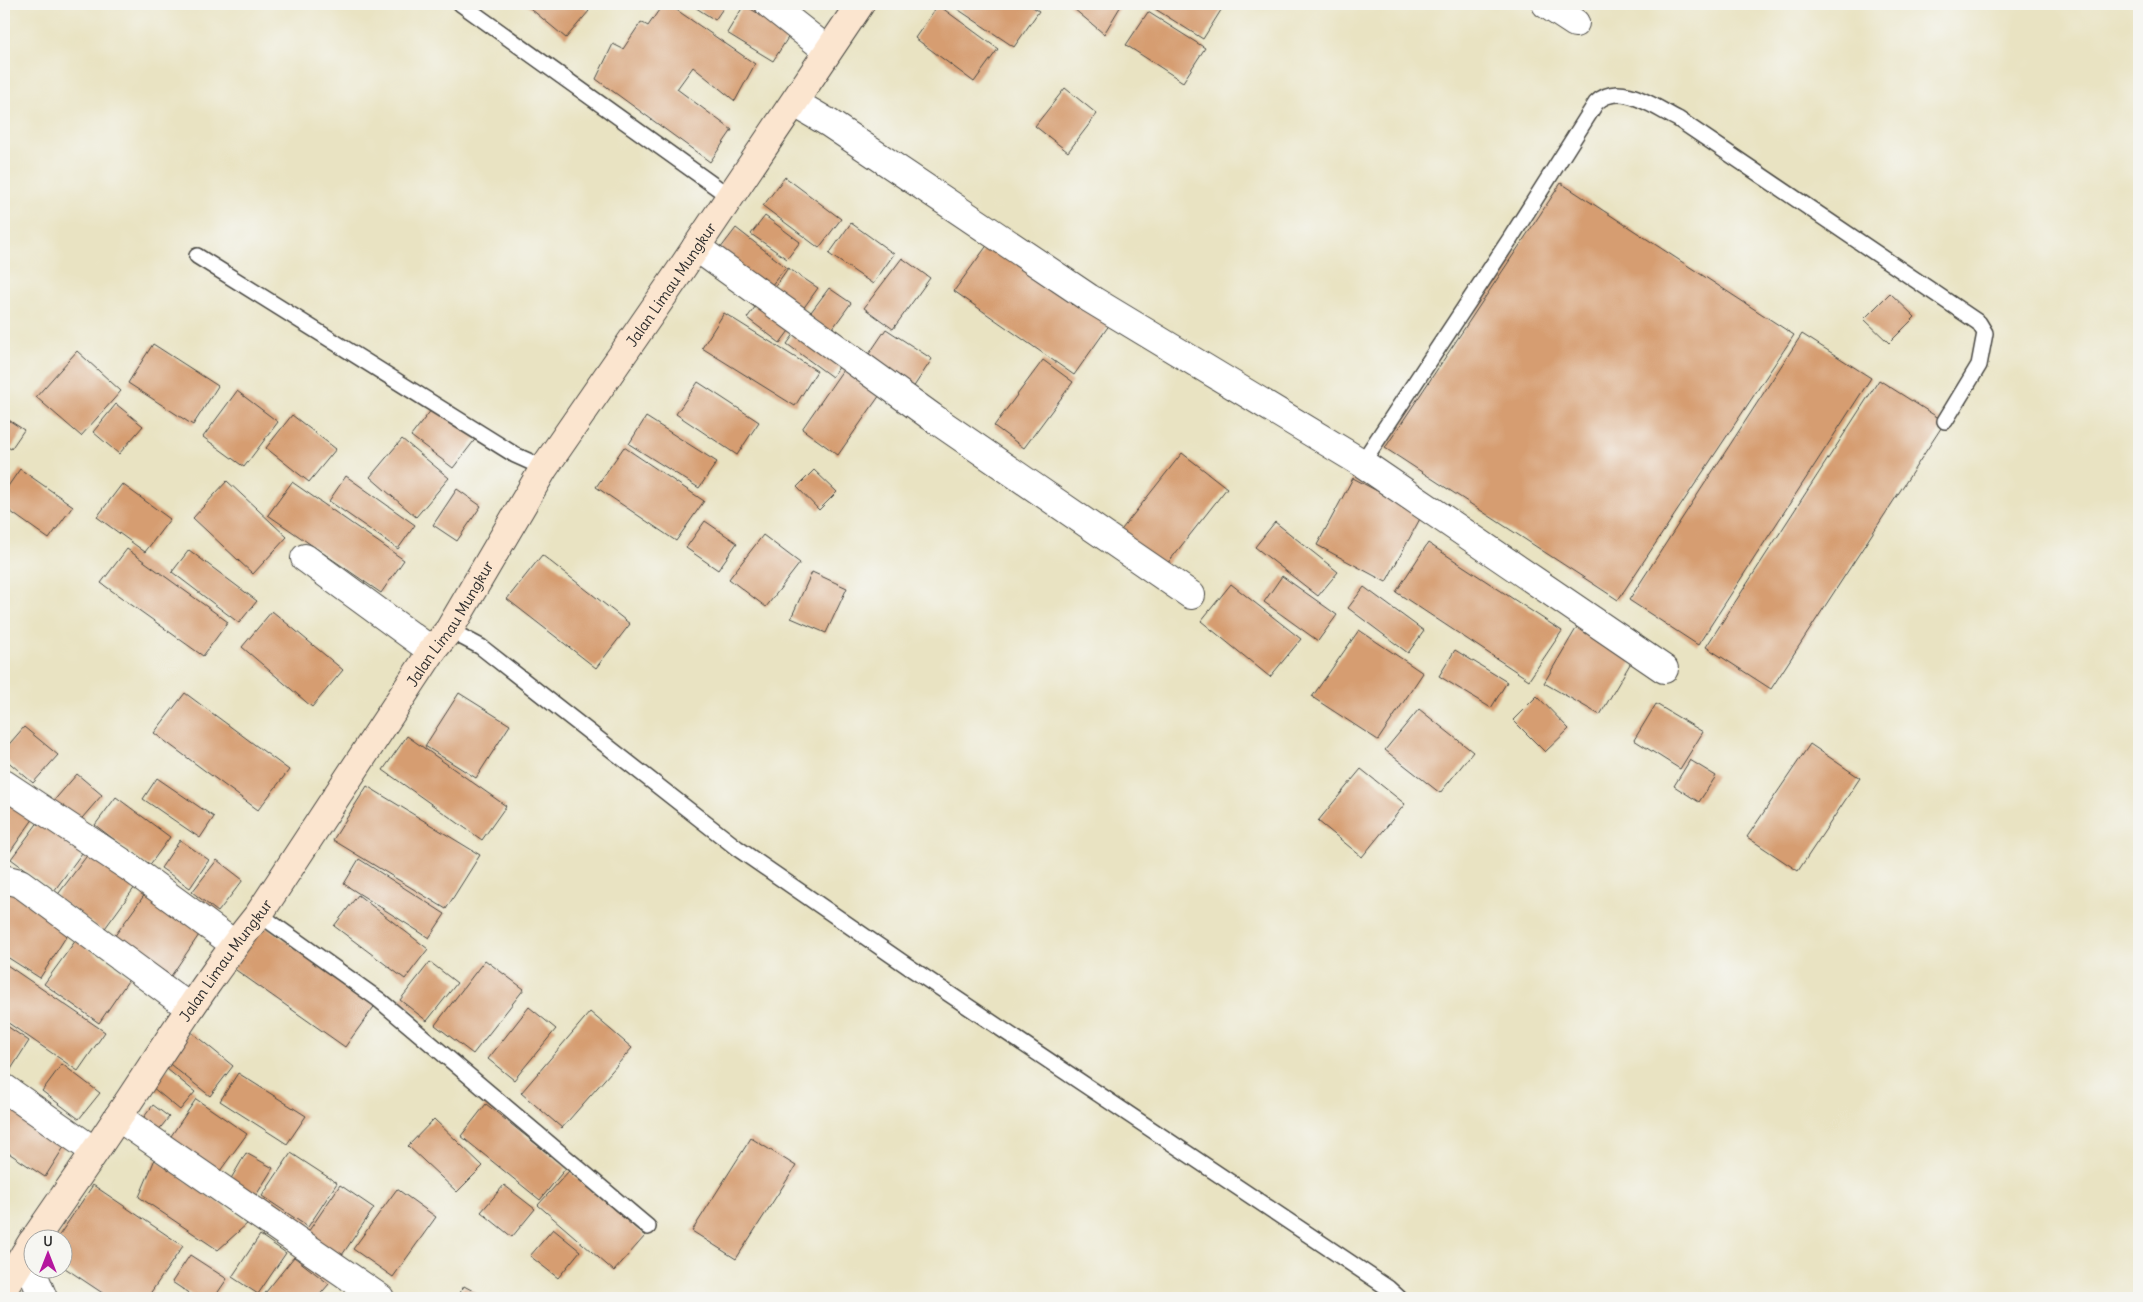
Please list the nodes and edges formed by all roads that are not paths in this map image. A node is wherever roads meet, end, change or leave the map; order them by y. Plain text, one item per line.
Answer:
1 (461, 4) edge
2 (769, 4) edge
3 (860, 4) edge
4 (1546, 4) edge
5 (1576, 23) dead end
6 (828, 50) junction
7 (795, 103) junction
8 (730, 198) junction
9 (696, 247) junction
10 (197, 256) dead end
11 (1945, 421) dead end
12 (1362, 463) junction
13 (544, 468) junction
14 (305, 558) dead end
15 (1191, 595) dead end
16 (449, 630) junction
17 (432, 652) junction
18 (1664, 669) dead end
19 (4, 784) edge
20 (4, 879) edge
21 (259, 914) junction
22 (234, 944) junction
23 (190, 1008) junction
24 (4, 1088) edge
25 (118, 1118) junction
26 (94, 1151) junction
27 (648, 1226) dead end
28 (41, 1230) edge
29 (22, 1259) edge
30 (39, 1280) edge
31 (4, 1288) edge
32 (43, 1298) edge
33 (380, 1298) edge
34 (1399, 1298) edge

1 - 8 lane
2 - 6 street
3 - 6 street, Jalan Limau Mungkur
4 - 5 street
6 - 7 street, Jalan Limau Mungkur
7 - 8 street, Jalan Limau Mungkur
7 - 12 street
8 - 9 street, Jalan Limau Mungkur
9 - 13 street, Jalan Limau Mungkur
9 - 15 street
10 - 13 lane
11 - 12 lane
12 - 18 street
13 - 16 street, Jalan Limau Mungkur
14 - 17 street
16 - 17 street, Jalan Limau Mungkur
16 - 34 lane
17 - 21 street, Jalan Limau Mungkur
19 - 22 street
20 - 23 street
21 - 22 street, Jalan Limau Mungkur
21 - 27 lane
22 - 23 street, Jalan Limau Mungkur
23 - 25 street, Jalan Limau Mungkur
24 - 26 street
25 - 26 street, Jalan Limau Mungkur
25 - 33 street
26 - 28 street, Jalan Limau Mungkur
29 - 31 street, Jalan Limau Mungkur
30 - 32 street

